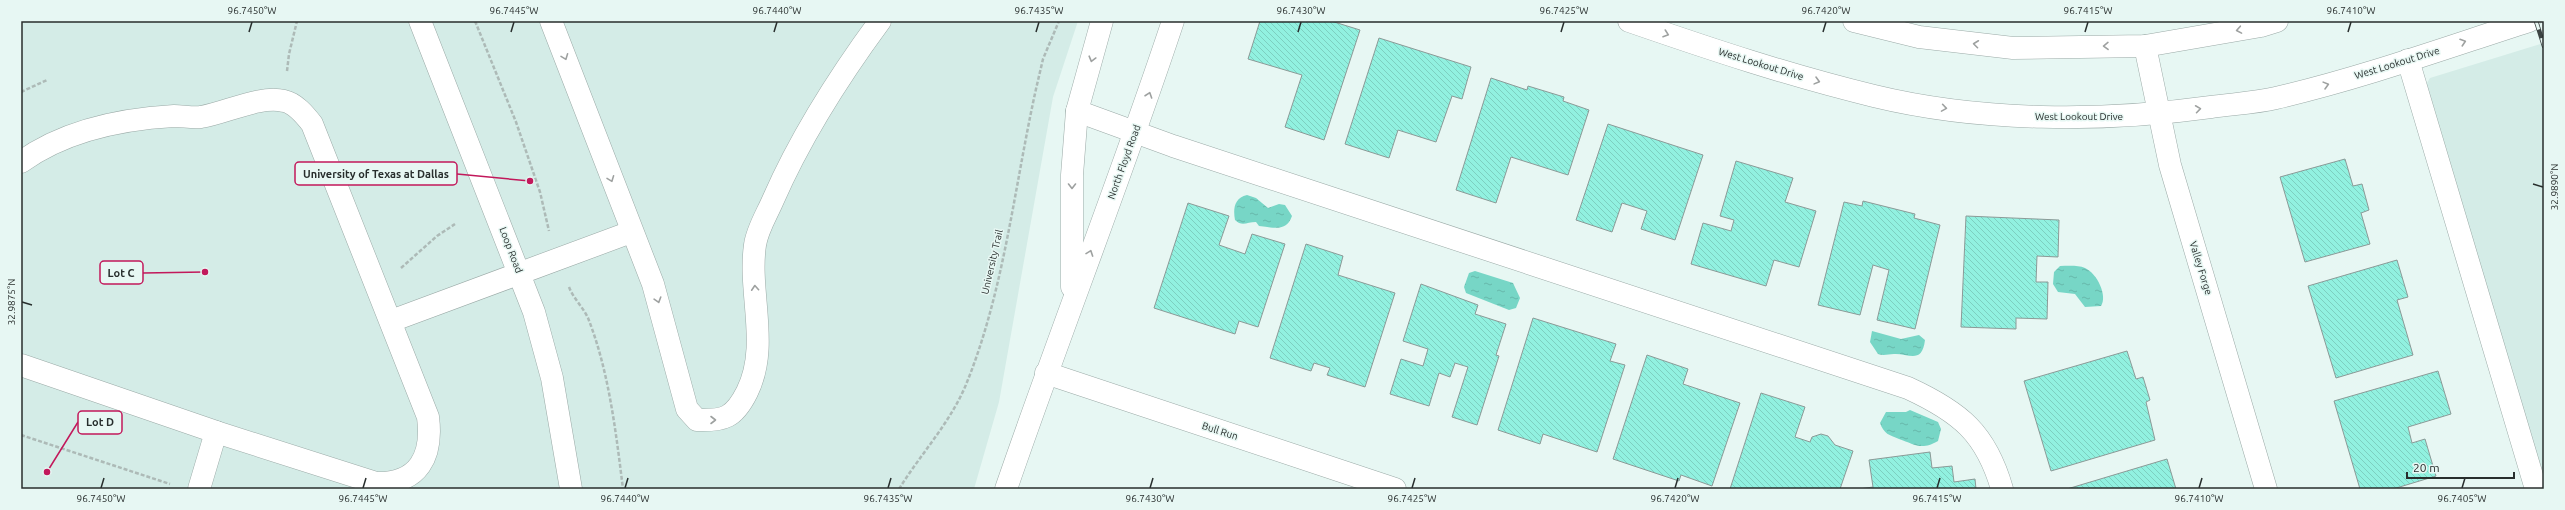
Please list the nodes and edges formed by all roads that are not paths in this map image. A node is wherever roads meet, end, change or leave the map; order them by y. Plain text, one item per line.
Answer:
1 (420, 21) edge
2 (551, 21) edge
3 (880, 21) edge
4 (1102, 21) edge
5 (1173, 21) edge
6 (1629, 21) edge
7 (1854, 21) edge
8 (2277, 21) edge
9 (2529, 21) edge
10 (2145, 46) junction
11 (2408, 60) junction
12 (1077, 111) junction
13 (2160, 114) junction
14 (1135, 132) junction
15 (21, 162) edge
16 (631, 232) junction
17 (521, 274) junction
18 (1072, 303) junction
19 (391, 321) junction
20 (21, 364) edge
21 (1046, 373) junction
22 (216, 432) junction
23 (199, 489) edge
24 (571, 489) edge
25 (1006, 489) edge
26 (1395, 489) edge
27 (2002, 489) edge
28 (2266, 489) edge
29 (2536, 489) edge

1 - 17 street, Loop Road
2 -> 16 street
16 -> 3 street
4 -> 12 street, North Floyd Road
14 -> 5 street, North Floyd Road
6 -> 13 street, West Lookout Drive
10 -> 7 street
8 -> 10 street
11 -> 9 street, West Lookout Drive
10 - 13 street, Valley Forge
13 -> 11 street, West Lookout Drive
11 - 29 street
12 - 14 street
12 -> 18 street, North Floyd Road
13 - 28 street, Valley Forge
18 -> 14 street, North Floyd Road
14 - 27 street
15 - 19 street
16 - 17 street
17 - 19 street
17 - 24 street, Loop Road
18 - 21 street, North Floyd Road
19 - 22 street
20 - 22 street
21 - 25 street, North Floyd Road
21 - 26 street, Bull Run
22 - 23 street

